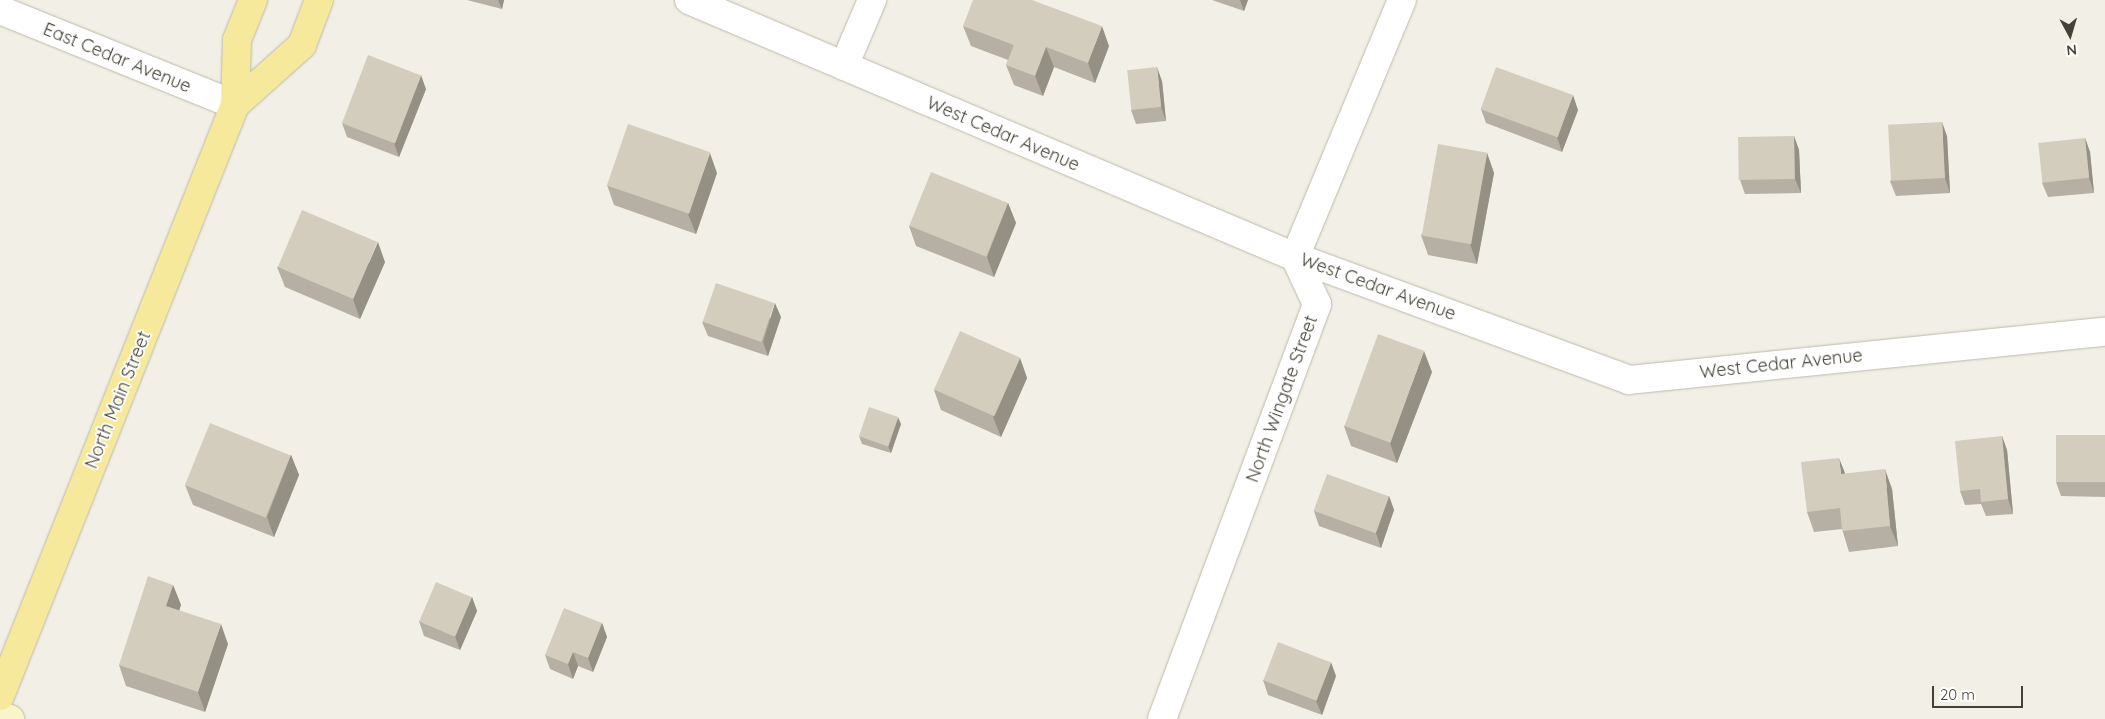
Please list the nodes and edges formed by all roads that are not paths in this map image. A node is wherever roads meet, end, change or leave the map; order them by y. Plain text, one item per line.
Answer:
1 (253, 0) edge
2 (319, 0) edge
3 (689, 0) edge
4 (872, 0) edge
5 (1402, 0) edge
6 (0, 10) edge
7 (844, 66) junction
8 (235, 105) junction
9 (1295, 257) junction
10 (2105, 332) edge
11 (0, 696) edge
12 (0, 715) edge
13 (10, 719) edge
14 (1162, 719) edge

1 - 8 main road, North Main Street
2 - 8 main road, North Main Street
3 - 7 street, West Cedar Avenue
4 - 7 street
5 - 9 street
6 - 8 street, East Cedar Avenue
7 - 9 street, West Cedar Avenue
8 - 11 main road, North Main Street
9 - 10 street, West Cedar Avenue
9 - 14 street, North Wingate Street
12 - 13 street

